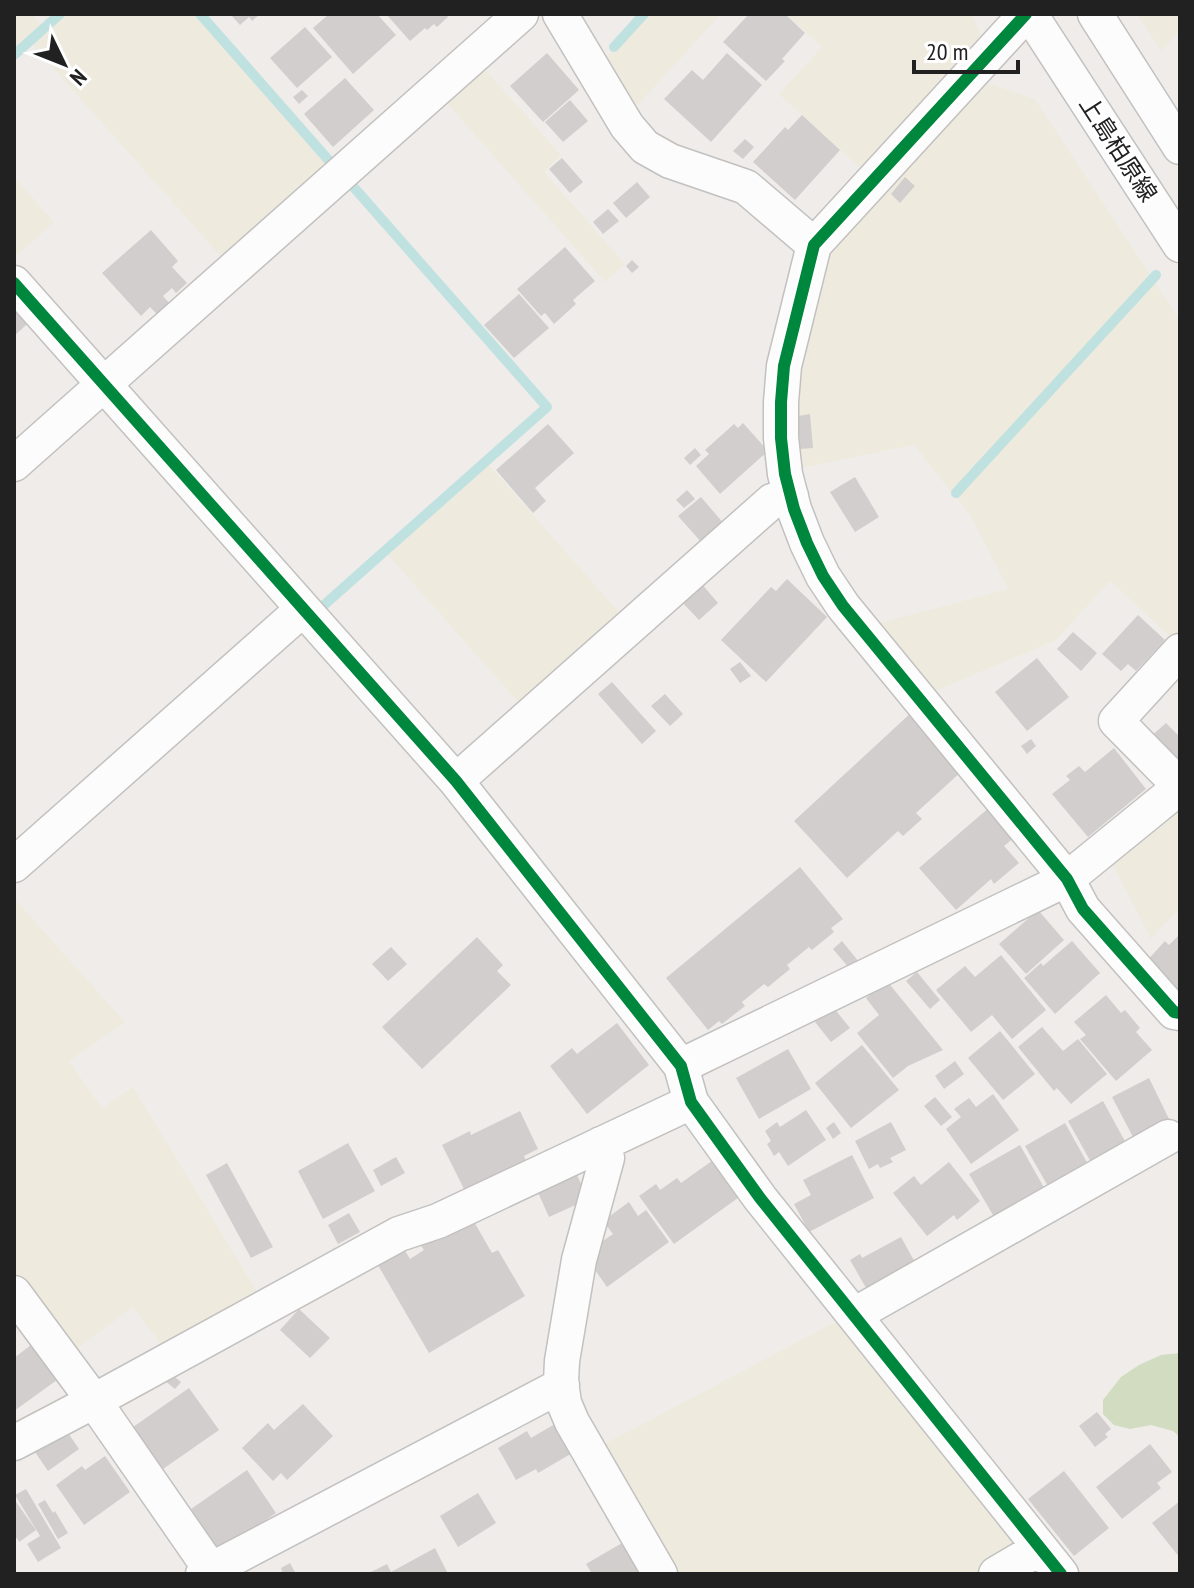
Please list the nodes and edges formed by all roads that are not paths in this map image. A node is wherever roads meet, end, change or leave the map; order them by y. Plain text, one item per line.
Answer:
1 (521, 14) edge
2 (560, 14) edge
3 (1028, 14) edge
4 (1095, 14) edge
5 (1180, 147) edge
6 (814, 245) junction
7 (1180, 245) edge
8 (14, 283) edge
9 (104, 384) junction
10 (18, 452) edge
11 (791, 496) junction
12 (303, 609) junction
13 (1180, 651) edge
14 (456, 781) junction
15 (1180, 786) edge
16 (14, 865) edge
17 (1067, 879) junction
18 (1180, 1013) edge
19 (681, 1066) junction
20 (691, 1102) junction
21 (1168, 1137) dead end
22 (601, 1144) junction
23 (14, 1293) edge
24 (854, 1315) junction
25 (562, 1385) junction
26 (94, 1401) junction
27 (14, 1443) edge
28 (1050, 1561) edge
29 (210, 1573) edge
30 (660, 1574) edge
31 (996, 1574) edge

1 - 9 street
2 - 6 street
3 - 6 street
3 - 7 street, 上島柏原線
4 - 5 street
6 - 11 street
8 - 9 street
9 - 10 street
9 - 12 street
11 - 14 street
11 - 17 street
12 - 14 street
12 - 16 street
13 - 15 street
14 - 19 street
15 - 17 street
17 - 18 street
17 - 19 street
19 - 20 street
20 - 22 street
20 - 24 street
21 - 24 street
22 - 25 street
22 - 26 street
23 - 26 street
24 - 28 street
25 - 29 street
25 - 30 street
26 - 27 street
26 - 29 street
28 - 31 street

